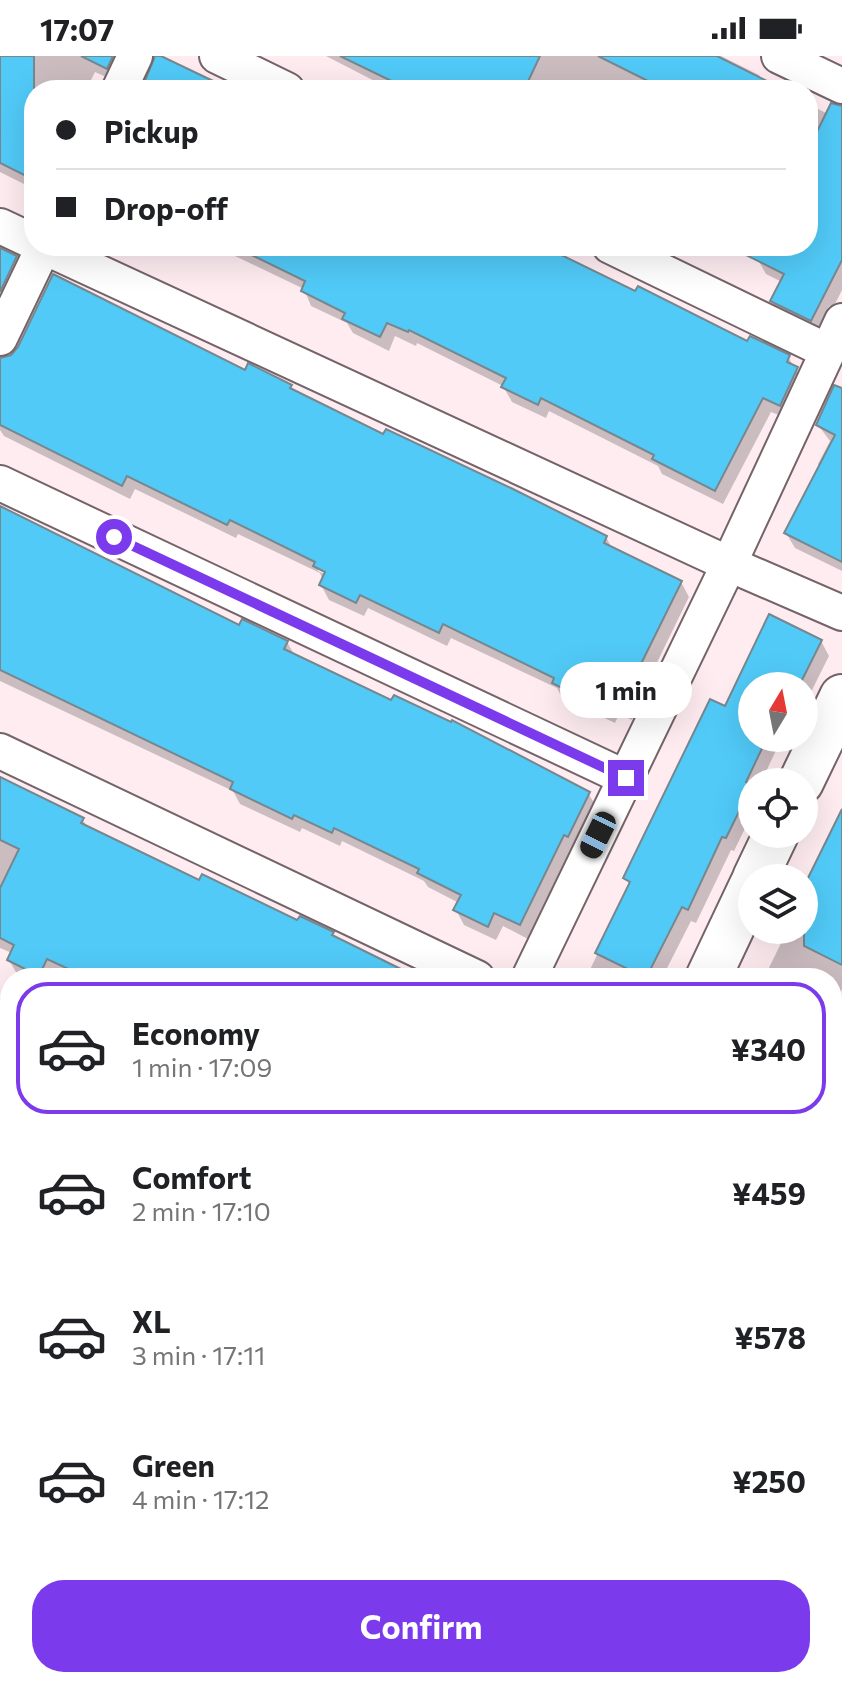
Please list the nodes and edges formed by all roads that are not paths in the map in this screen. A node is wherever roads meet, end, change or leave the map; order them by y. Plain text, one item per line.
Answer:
1 (135, 56) edge
2 (217, 56) edge
3 (779, 56) edge
4 (124, 80) edge
5 (266, 80) edge
6 (842, 86) edge
7 (0, 226) edge
8 (24, 237) edge
9 (38, 256) edge
10 (65, 256) edge
11 (631, 256) edge
12 (842, 321) edge
13 (0, 338) edge
14 (827, 351) junction
15 (0, 483) edge
16 (729, 564) junction
17 (842, 613) edge
18 (842, 697) edge
19 (0, 751) edge
20 (808, 768) edge
21 (626, 778) junction
22 (738, 915) edge
23 (456, 968) edge
24 (534, 968) edge
25 (713, 968) edge

1 - 4 street
2 - 5 street
3 - 6 street
7 - 8 street
9 - 13 street
10 - 16 street
11 - 14 street
12 - 14 street
14 - 16 street
15 - 21 street
16 - 17 street
16 - 21 street
18 - 20 street
19 - 23 street
21 - 24 street
22 - 25 street

